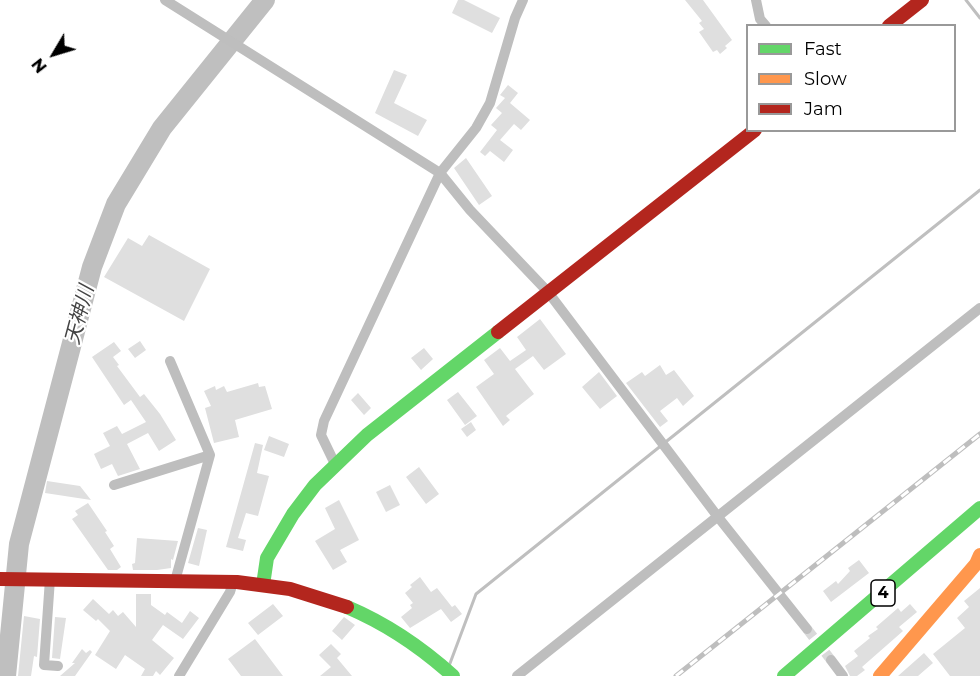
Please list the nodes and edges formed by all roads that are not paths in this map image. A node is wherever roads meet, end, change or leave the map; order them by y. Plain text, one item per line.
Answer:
1 (165, 0) edge
2 (523, 0) edge
3 (756, 0) edge
4 (922, 0) edge
5 (764, 24) edge
6 (892, 24) edge
7 (752, 132) edge
8 (440, 173) junction
9 (548, 292) junction
10 (980, 308) edge
11 (170, 361) dead end
12 (210, 455) junction
13 (336, 464) junction
14 (114, 485) dead end
15 (980, 508) edge
16 (718, 517) junction
17 (979, 560) edge
18 (0, 579) edge
19 (50, 579) junction
20 (175, 581) junction
21 (233, 582) junction
22 (263, 585) junction
23 (807, 629) tunnel mouth
24 (831, 660) tunnel mouth
25 (58, 666) dead end
26 (882, 675) edge
27 (179, 676) edge
28 (453, 676) edge
29 (517, 676) edge
30 (784, 676) edge
31 (843, 676) edge

1 - 8 street
2 - 8 street
3 - 5 street
4 - 6 main road
7 - 9 main road
8 - 9 street
8 - 13 street
9 - 13 main road
9 - 16 street
10 - 16 street
11 - 12 street
12 - 14 street
12 - 20 street
13 - 22 main road
15 - 30 main road, 4
16 - 23 street
16 - 29 street
17 - 26 main road
18 - 19 main road
19 - 20 main road
19 - 25 street
20 - 21 main road
21 - 22 main road
21 - 27 street
22 - 28 main road
24 - 31 street

